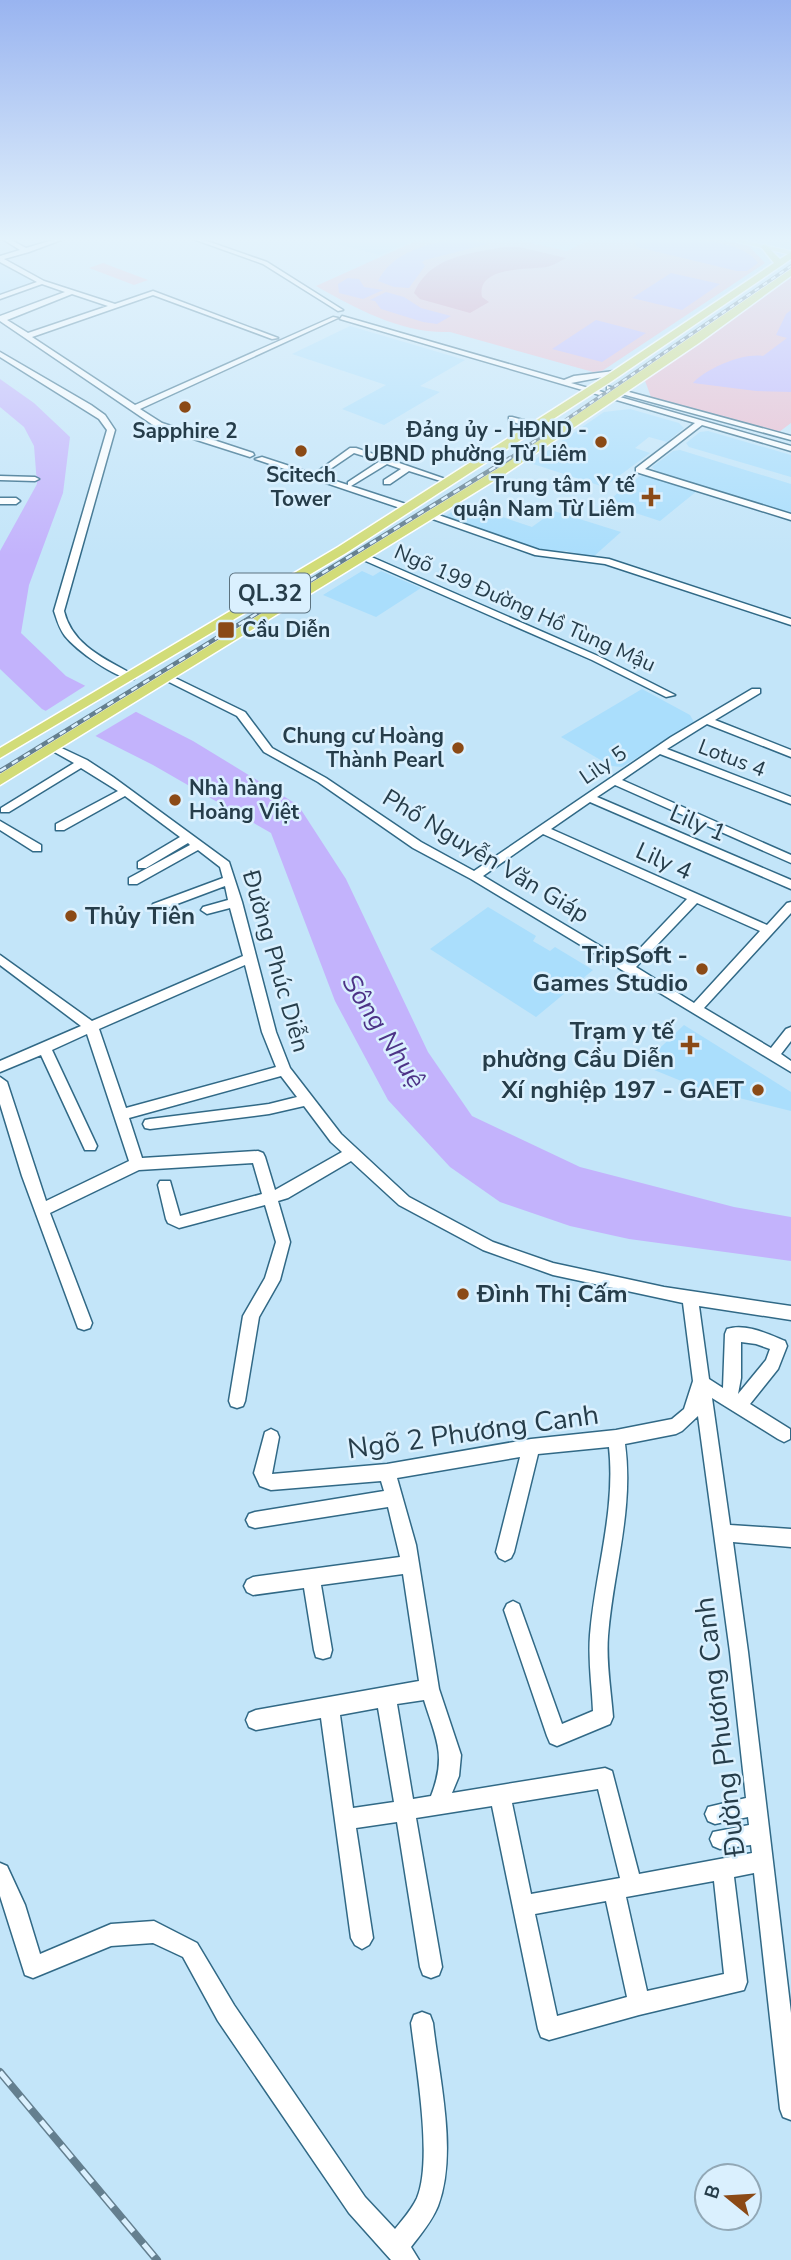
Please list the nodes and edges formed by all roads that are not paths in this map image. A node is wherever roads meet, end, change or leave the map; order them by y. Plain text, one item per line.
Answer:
1 (41, 345) edge
2 (258, 345) edge
3 (270, 345) edge
4 (441, 345) edge
5 (455, 345) edge
6 (658, 345) edge
7 (686, 345) edge
8 (0, 354) edge
9 (619, 372) junction
10 (188, 377) junction
11 (574, 377) junction
12 (197, 380) junction
13 (565, 383) junction
14 (599, 384) junction
15 (588, 391) junction
16 (616, 394) junction
17 (132, 406) junction
18 (512, 419) dead end
19 (700, 423) junction
20 (535, 426) junction
21 (791, 430) edge
22 (787, 437) edge
23 (791, 449) edge
24 (250, 455) dead end
25 (260, 459) dead end
26 (386, 461) junction
27 (408, 468) junction
28 (295, 470) junction
29 (318, 474) junction
30 (0, 478) edge
31 (35, 479) dead end
32 (452, 481) junction
33 (387, 482) dead end
34 (474, 487) junction
35 (0, 501) edge
36 (16, 501) dead end
37 (409, 508) junction
38 (430, 515) junction
39 (791, 517) edge
40 (364, 557) junction
41 (317, 565) junction
42 (338, 573) junction
43 (791, 622) edge
44 (130, 677) junction
45 (167, 677) junction
46 (756, 691) dead end
47 (670, 695) dead end
48 (131, 699) joint
49 (706, 720) junction
50 (80, 731) joint
51 (54, 747) junction
52 (660, 750) junction
53 (0, 754) edge
54 (791, 754) edge
55 (83, 762) junction
56 (0, 780) edge
57 (615, 781) junction
58 (127, 791) junction
59 (589, 798) junction
60 (791, 801) edge
61 (5, 810) dead end
62 (0, 825) edge
63 (60, 827) dead end
64 (542, 830) junction
65 (194, 841) junction
66 (37, 848) dead end
67 (791, 859) edge
68 (142, 865) dead end
69 (475, 876) junction
70 (230, 878) junction
71 (133, 881) dead end
72 (791, 885) edge
73 (187, 890) dead end
74 (695, 898) junction
75 (235, 901) junction
76 (791, 906) edge
77 (157, 907) dead end
78 (207, 909) dead end
79 (768, 930) junction
80 (249, 958) junction
81 (0, 959) edge
82 (627, 969) junction
83 (696, 1009) junction
84 (92, 1028) junction
85 (791, 1032) edge
86 (45, 1049) junction
87 (772, 1056) junction
88 (0, 1067) edge
89 (791, 1067) edge
90 (284, 1070) junction
91 (0, 1082) edge
92 (308, 1100) junction
93 (121, 1115) junction
94 (150, 1124) dead end
95 (90, 1146) dead end
96 (352, 1153) junction
97 (137, 1164) junction
98 (165, 1185) dead end
99 (272, 1197) junction
100 (42, 1210) junction
101 (690, 1298) junction
102 (791, 1313) edge
103 (84, 1323) dead end
104 (785, 1350) edge
105 (702, 1382) junction
106 (237, 1401) dead end
107 (734, 1403) junction
108 (784, 1434) dead end
109 (271, 1437) dead end
110 (616, 1438) junction
111 (531, 1447) junction
112 (387, 1472) junction
113 (394, 1498) junction
114 (255, 1520) dead end
115 (722, 1533) junction
116 (791, 1538) edge
117 (505, 1552) dead end
118 (410, 1564) junction
119 (311, 1578) junction
120 (253, 1586) dead end
121 (513, 1610) dead end
122 (323, 1650) dead end
123 (430, 1689) junction
124 (386, 1697) junction
125 (330, 1707) junction
126 (256, 1720) dead end
127 (500, 1795) junction
128 (438, 1804) junction
129 (755, 1806) junction
130 (406, 1812) junction
131 (715, 1814) dead end
132 (344, 1820) junction
133 (760, 1834) junction
134 (720, 1839) dead end
135 (763, 1861) junction
136 (723, 1869) junction
137 (0, 1873) edge
138 (623, 1888) junction
139 (524, 1906) junction
140 (362, 1938) dead end
141 (431, 1967) dead end
142 (639, 2004) junction
143 (422, 2023) dead end
144 (791, 2109) edge
145 (401, 2254) edge

1 - 17 street
2 - 10 street
3 - 12 street
4 - 13 street
5 - 11 street
6 - 9 highway, QL.32
7 - 16 highway, QL.32
8 - 44 street
9 - 11 street
9 - 14 highway, QL.32
10 - 12 street
10 - 17 street
11 - 13 street
11 - 14 street
12 - 17 street
13 - 15 street
14 - 15 highway, QL.32
14 - 16 street
15 - 16 street
15 - 20 highway, QL.32
16 - 19 street
16 - 22 street
16 - 34 highway, QL.32
17 - 24 street
18 - 20 street
19 - 23 street
19 - 39 street
20 - 32 highway, QL.32
21 - 22 street
25 - 28 street
26 - 27 street
26 - 29 street
26 - 29 street
27 - 32 street
27 - 33 street
28 - 29 street
28 - 37 street
30 - 31 street
32 - 34 highway
32 - 37 highway, QL.32
34 - 38 highway, QL.32
35 - 36 street
37 - 38 highway
37 - 41 highway, QL.32
38 - 40 highway, QL.32
38 - 43 street
40 - 42 highway, QL.32
40 - 47 street, Ngõ 199 Đường Hồ Tùng Mậu
41 - 42 highway
41 - 44 highway, QL.32
42 - 45 highway, QL.32
44 - 53 highway, QL.32
45 - 48 highway, QL.32
45 - 69 street, Phố Nguyễn Văn Giáp
46 - 49 street, Lily 5
48 - 50 highway, QL.32
49 - 52 street, Lily 5
49 - 54 street
50 - 51 highway, QL.32
51 - 55 street, Đường Phúc Diễn
51 - 56 highway, QL.32
52 - 57 street, Lily 5
52 - 60 street, Lotus 4
55 - 58 street, Đường Phúc Diễn
55 - 61 street
57 - 59 street, Lily 5
57 - 67 street
58 - 63 street
58 - 65 street, Đường Phúc Diễn
59 - 64 street, Lily 5
59 - 72 street, Lily 1
62 - 66 street
64 - 69 street, Lily 5
64 - 74 street, Lily 4
65 - 68 street
65 - 70 street, Đường Phúc Diễn
65 - 71 street
69 - 82 street, Phố Nguyễn Văn Giáp
70 - 73 street
70 - 75 street, Đường Phúc Diễn
70 - 77 street
74 - 79 street, Lily 4
74 - 82 street
75 - 78 street
75 - 80 street, Đường Phúc Diễn
76 - 79 street
79 - 83 street
80 - 84 street
80 - 90 street, Đường Phúc Diễn
81 - 84 street
82 - 83 street, Phố Nguyễn Văn Giáp
83 - 87 street, Phố Nguyễn Văn Giáp
84 - 86 street
84 - 93 street
85 - 87 street
86 - 88 street
86 - 95 street
87 - 89 street, Phố Nguyễn Văn Giáp
90 - 92 street, Đường Phúc Diễn
90 - 93 street
91 - 100 street
92 - 94 street
92 - 96 street, Đường Phúc Diễn
93 - 97 street
96 - 99 street
96 - 101 street, Đường Phúc Diễn
97 - 99 street
97 - 100 street
98 - 99 street
99 - 106 street
100 - 103 street
101 - 102 street, Đường Phúc Diễn
101 - 105 street, Đường Phương Canh
104 - 107 street
104 - 107 street
105 - 107 street
105 - 110 street, Ngõ 2 Phương Canh
105 - 115 street, Đường Phương Canh
107 - 108 street
109 - 112 street, Ngõ 2 Phương Canh
110 - 111 street, Ngõ 2 Phương Canh
110 - 121 street
111 - 112 street, Ngõ 2 Phương Canh
111 - 117 street
112 - 113 street
113 - 114 street
113 - 118 street
115 - 116 street
115 - 129 street, Đường Phương Canh
118 - 119 street
118 - 123 street
119 - 120 street
119 - 122 street
123 - 124 street
123 - 128 street
124 - 125 street
124 - 130 street
125 - 126 street
125 - 132 street
127 - 128 street
127 - 138 street
127 - 139 street
128 - 130 street
129 - 131 street
129 - 133 street, Đường Phương Canh
130 - 132 street
130 - 141 street
132 - 140 street
133 - 134 street
133 - 135 street, Đường Phương Canh
135 - 136 street
135 - 144 street, Đường Phương Canh
136 - 138 street
136 - 142 street
137 - 145 street
138 - 139 street
138 - 142 street
139 - 142 street
143 - 145 street

